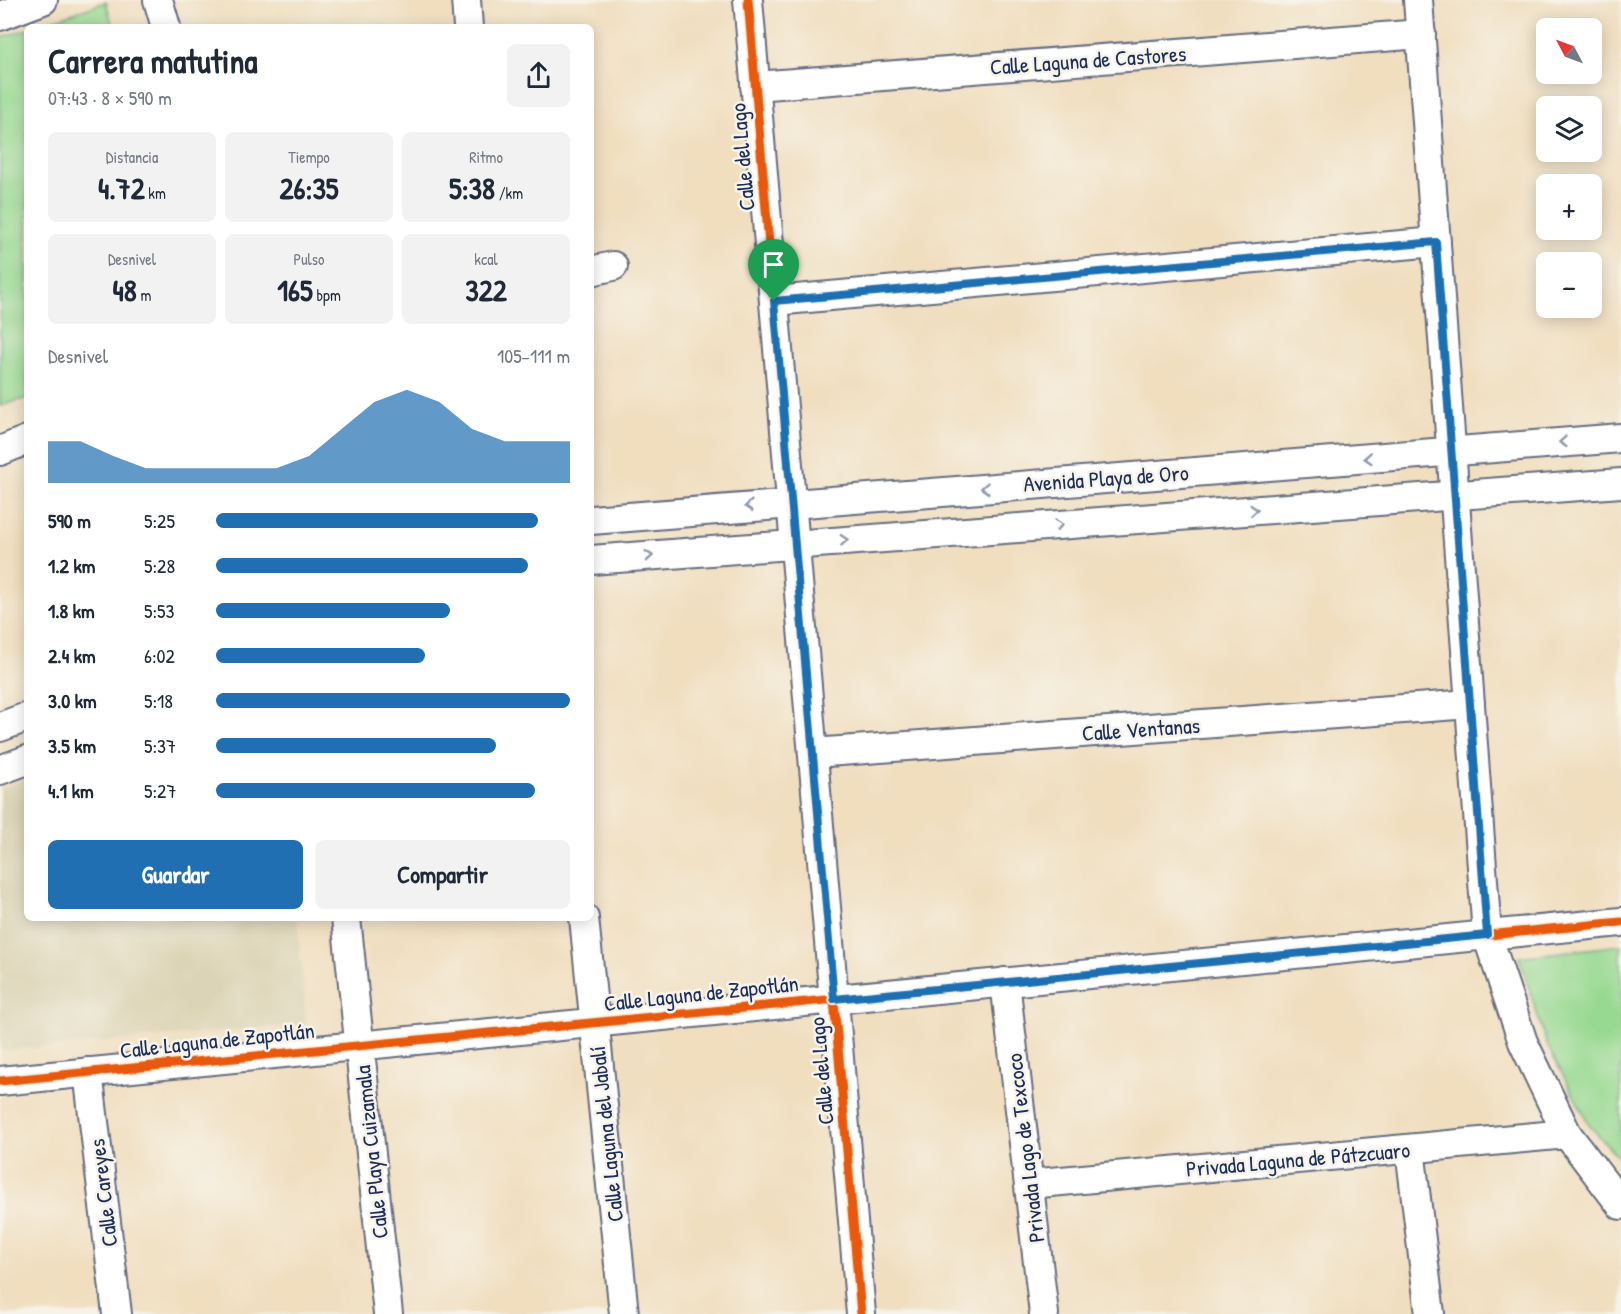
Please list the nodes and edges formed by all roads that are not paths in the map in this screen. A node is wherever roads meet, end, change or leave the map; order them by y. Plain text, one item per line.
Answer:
1 (43, 0) edge
2 (158, 0) edge
3 (466, 0) edge
4 (748, 0) edge
5 (1418, 0) edge
6 (0, 16) edge
7 (165, 24) edge
8 (468, 24) edge
9 (1420, 34) junction
10 (755, 86) junction
11 (1436, 242) junction
12 (774, 301) junction
13 (1621, 438) edge
14 (24, 441) edge
15 (0, 451) edge
16 (1451, 452) junction
17 (1621, 483) edge
18 (1454, 496) junction
19 (791, 503) junction
20 (594, 519) edge
21 (795, 544) junction
22 (594, 560) edge
23 (1470, 704) junction
24 (24, 718) edge
25 (0, 727) edge
26 (813, 753) junction
27 (24, 761) edge
28 (0, 770) edge
29 (346, 921) edge
30 (584, 921) edge
31 (1621, 922) edge
32 (1487, 935) junction
33 (1005, 982) junction
34 (834, 999) junction
35 (594, 1023) junction
36 (359, 1046) junction
37 (88, 1072) junction
38 (0, 1081) edge
39 (1568, 1134) junction
40 (1410, 1149) junction
41 (1029, 1184) junction
42 (1621, 1204) edge
43 (117, 1314) edge
44 (388, 1314) edge
45 (624, 1314) edge
46 (861, 1314) edge
47 (1044, 1314) edge
48 (1430, 1314) edge

1 - 6 street
2 - 7 street
3 - 8 street
4 - 10 street, Calle del Lago
5 - 9 street
9 - 10 street, Calle Laguna de Castores
9 - 11 street
10 - 12 street, Calle del Lago
11 - 12 street
11 - 16 street
12 - 19 street, Calle del Lago
13 -> 16 street, Avenida Playa de Oro
14 - 15 street
16 - 18 street
16 -> 19 street, Avenida Playa de Oro
17 - 18 street, Avenida Playa de Oro
21 -> 18 street, Avenida Playa de Oro
18 - 23 street
19 -> 20 street, Avenida Playa de Oro
19 - 21 street, Calle del Lago
22 -> 21 street, Avenida Playa de Oro
21 - 26 street, Calle del Lago
23 - 26 street, Calle Ventanas
23 - 32 street
24 - 25 street
26 - 34 street, Calle del Lago
27 - 28 street
29 - 36 street, Calle Playa Cuizamala
30 - 35 street, Calle Laguna del Jabalí
31 - 32 street, Calle Laguna de Zapotlán
32 - 33 street, Calle Laguna de Zapotlán
32 - 39 street
33 - 34 street, Calle Laguna de Zapotlán
33 - 41 street, Privada Lago de Texcoco
34 - 35 street, Calle Laguna de Zapotlán
34 - 46 street, Calle del Lago
35 - 36 street, Calle Laguna de Zapotlán
35 - 45 street, Calle Laguna del Jabalí
36 - 37 street, Calle Laguna de Zapotlán
36 - 44 street, Calle Playa Cuizamala
37 - 38 street, Calle Laguna de Zapotlán
37 - 43 street, Calle Careyes
39 - 40 street, Privada Laguna de Pátzcuaro
39 - 42 street
40 - 41 street, Privada Laguna de Pátzcuaro
40 - 48 street
41 - 47 street, Privada Lago de Texcoco

